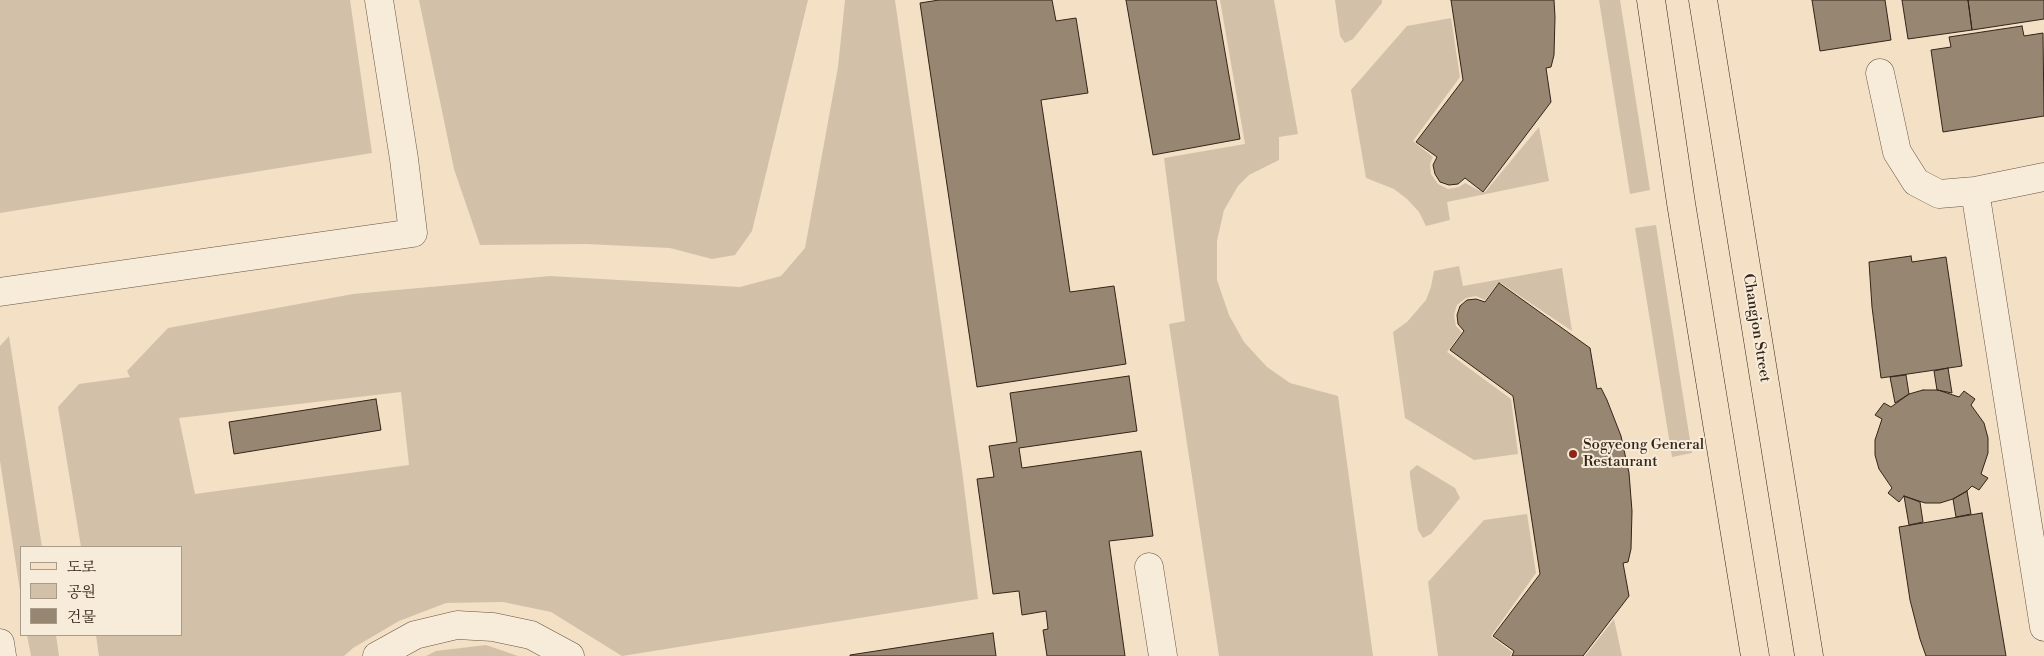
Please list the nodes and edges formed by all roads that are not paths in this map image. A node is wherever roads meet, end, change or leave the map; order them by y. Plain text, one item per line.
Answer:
1 (379, 0) edge
2 (1651, 0) edge
3 (1703, 0) edge
4 (1880, 73) dead end
5 (2044, 177) edge
6 (1975, 191) junction
7 (0, 292) edge
8 (1149, 567) dead end
9 (2044, 627) edge
10 (0, 643) edge
11 (2, 656) edge
12 (377, 656) edge
13 (570, 656) edge
14 (1163, 656) edge
15 (1755, 656) edge
16 (1809, 656) edge

1 - 7 street
2 - 15 main road
3 - 16 main road, Changjon Street
4 - 6 street
5 - 6 street
6 - 9 street
8 - 14 street
10 - 11 street
12 - 13 street

